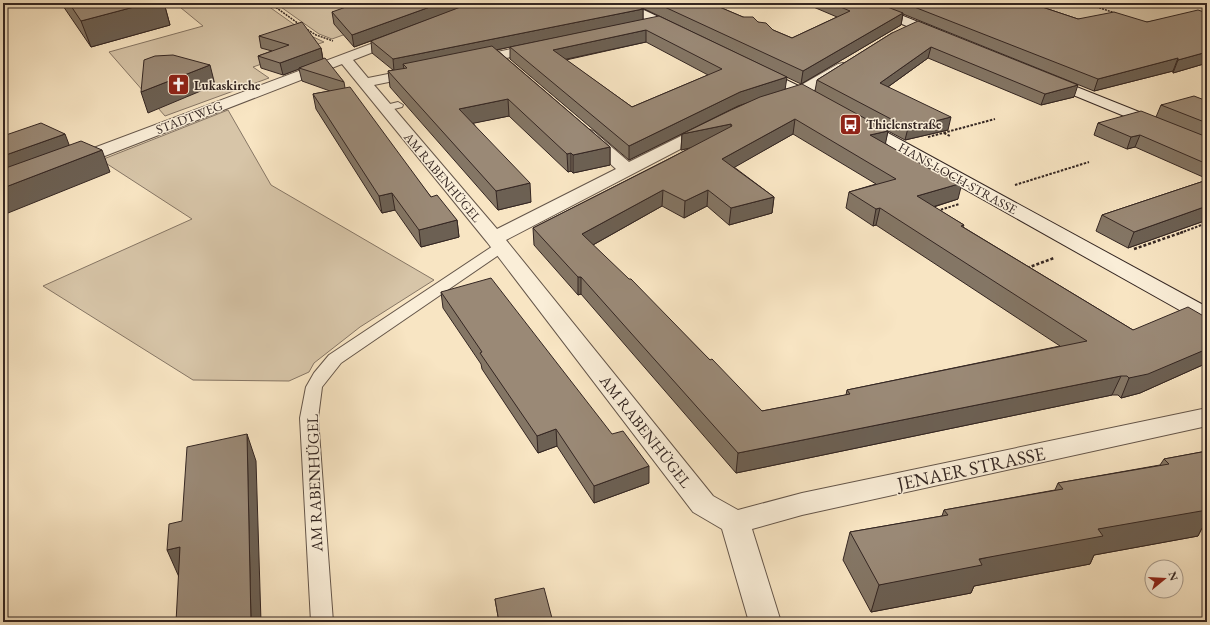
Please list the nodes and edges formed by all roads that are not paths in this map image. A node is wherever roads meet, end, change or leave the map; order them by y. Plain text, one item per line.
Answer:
1 (620, 3) edge
2 (861, 3) edge
3 (660, 22) junction
4 (914, 25) junction
5 (636, 27) edge
6 (415, 31) edge
7 (896, 33) edge
8 (688, 36) edge
9 (949, 39) edge
10 (551, 45) edge
11 (497, 56) junction
12 (345, 59) junction
13 (854, 60) edge
14 (459, 64) edge
15 (509, 66) edge
16 (752, 67) edge
17 (428, 70) edge
18 (1038, 76) edge
19 (365, 83) junction
20 (801, 91) junction
21 (768, 102) edge
22 (724, 120) edge
23 (574, 124) edge
24 (1207, 145) edge
25 (61, 166) edge
26 (628, 170) junction
27 (497, 242) junction
28 (1207, 316) edge
29 (1207, 417) edge
30 (735, 522) junction
31 (322, 622) edge
32 (765, 622) edge

1 - 3 street
2 - 4 street
3 - 5 street
3 - 8 street
4 - 7 street
4 - 9 street
6 - 12 street, STADTWEG
10 - 11 street
11 - 14 street
11 - 15 street
12 - 19 street, AM RABENHÜGEL
12 - 25 street, STADTWEG
13 - 20 street
16 - 20 street, HANS-LOCH-STRASSE
17 - 19 street
18 - 24 street
19 - 27 street, AM RABENHÜGEL
20 - 21 street
20 - 28 street, HANS-LOCH-STRASSE
22 - 26 street
23 - 26 street
26 - 27 street
27 - 30 street, AM RABENHÜGEL
27 - 31 lane, AM RABENHÜGEL
29 - 30 street, JENAER STRASSE
30 - 32 street

